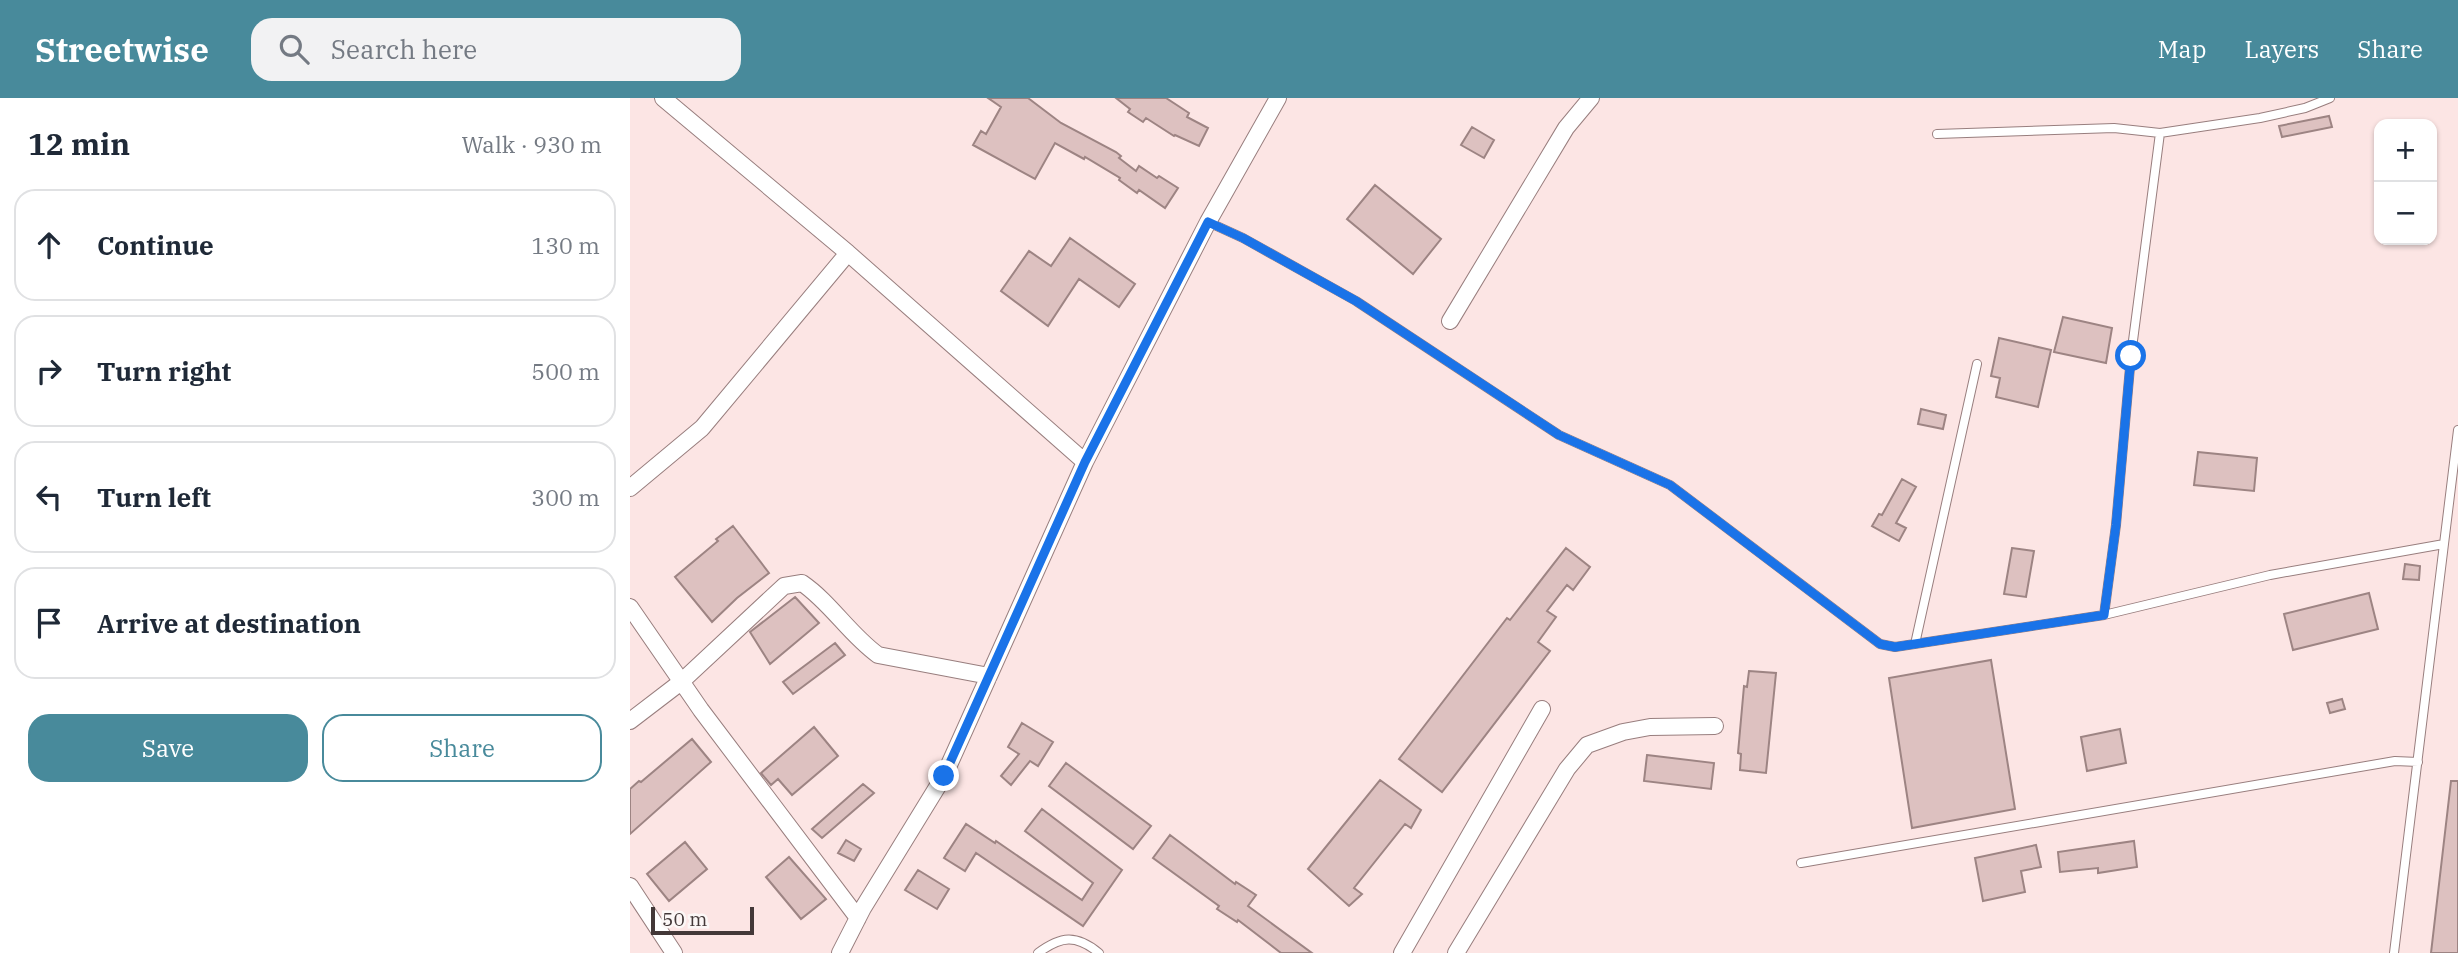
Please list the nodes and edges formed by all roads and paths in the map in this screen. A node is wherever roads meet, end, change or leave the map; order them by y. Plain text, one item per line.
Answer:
1 (663, 98) edge
2 (1278, 98) edge
3 (1591, 98) edge
4 (2330, 98) edge
5 (2160, 133) junction
6 (1937, 134) dead end
7 (1208, 222) junction
8 (848, 253) junction
9 (1450, 321) dead end
10 (1977, 364) dead end
11 (2458, 429) edge
12 (1085, 462) junction
13 (630, 488) edge
14 (2444, 544) junction
15 (630, 607) edge
16 (2104, 615) junction
17 (1915, 644) junction
18 (989, 676) junction
19 (681, 681) junction
20 (1542, 709) dead end
21 (630, 721) edge
22 (1715, 726) dead end
23 (2418, 762) junction
24 (1801, 863) dead end
25 (630, 886) edge
26 (858, 918) junction
27 (674, 953) edge
28 (840, 953) edge
29 (1038, 953) edge
30 (1099, 953) edge
31 (1402, 953) edge
32 (1456, 953) edge
33 (2394, 953) edge

1 - 8 street
2 - 7 street
3 - 9 street
4 - 5 lane
5 - 6 lane
5 - 16 lane
7 - 12 street
7 - 17 lane
8 - 12 street
8 - 13 street
10 - 17 lane
11 - 14 lane
12 - 18 street
14 - 16 lane
14 - 23 lane
15 - 19 street
16 - 17 lane
18 - 19 street
18 - 26 street
19 - 21 street
19 - 26 street
20 - 31 street
22 - 32 street
23 - 24 lane
23 - 33 lane
25 - 27 street
26 - 28 street
29 - 30 lane

